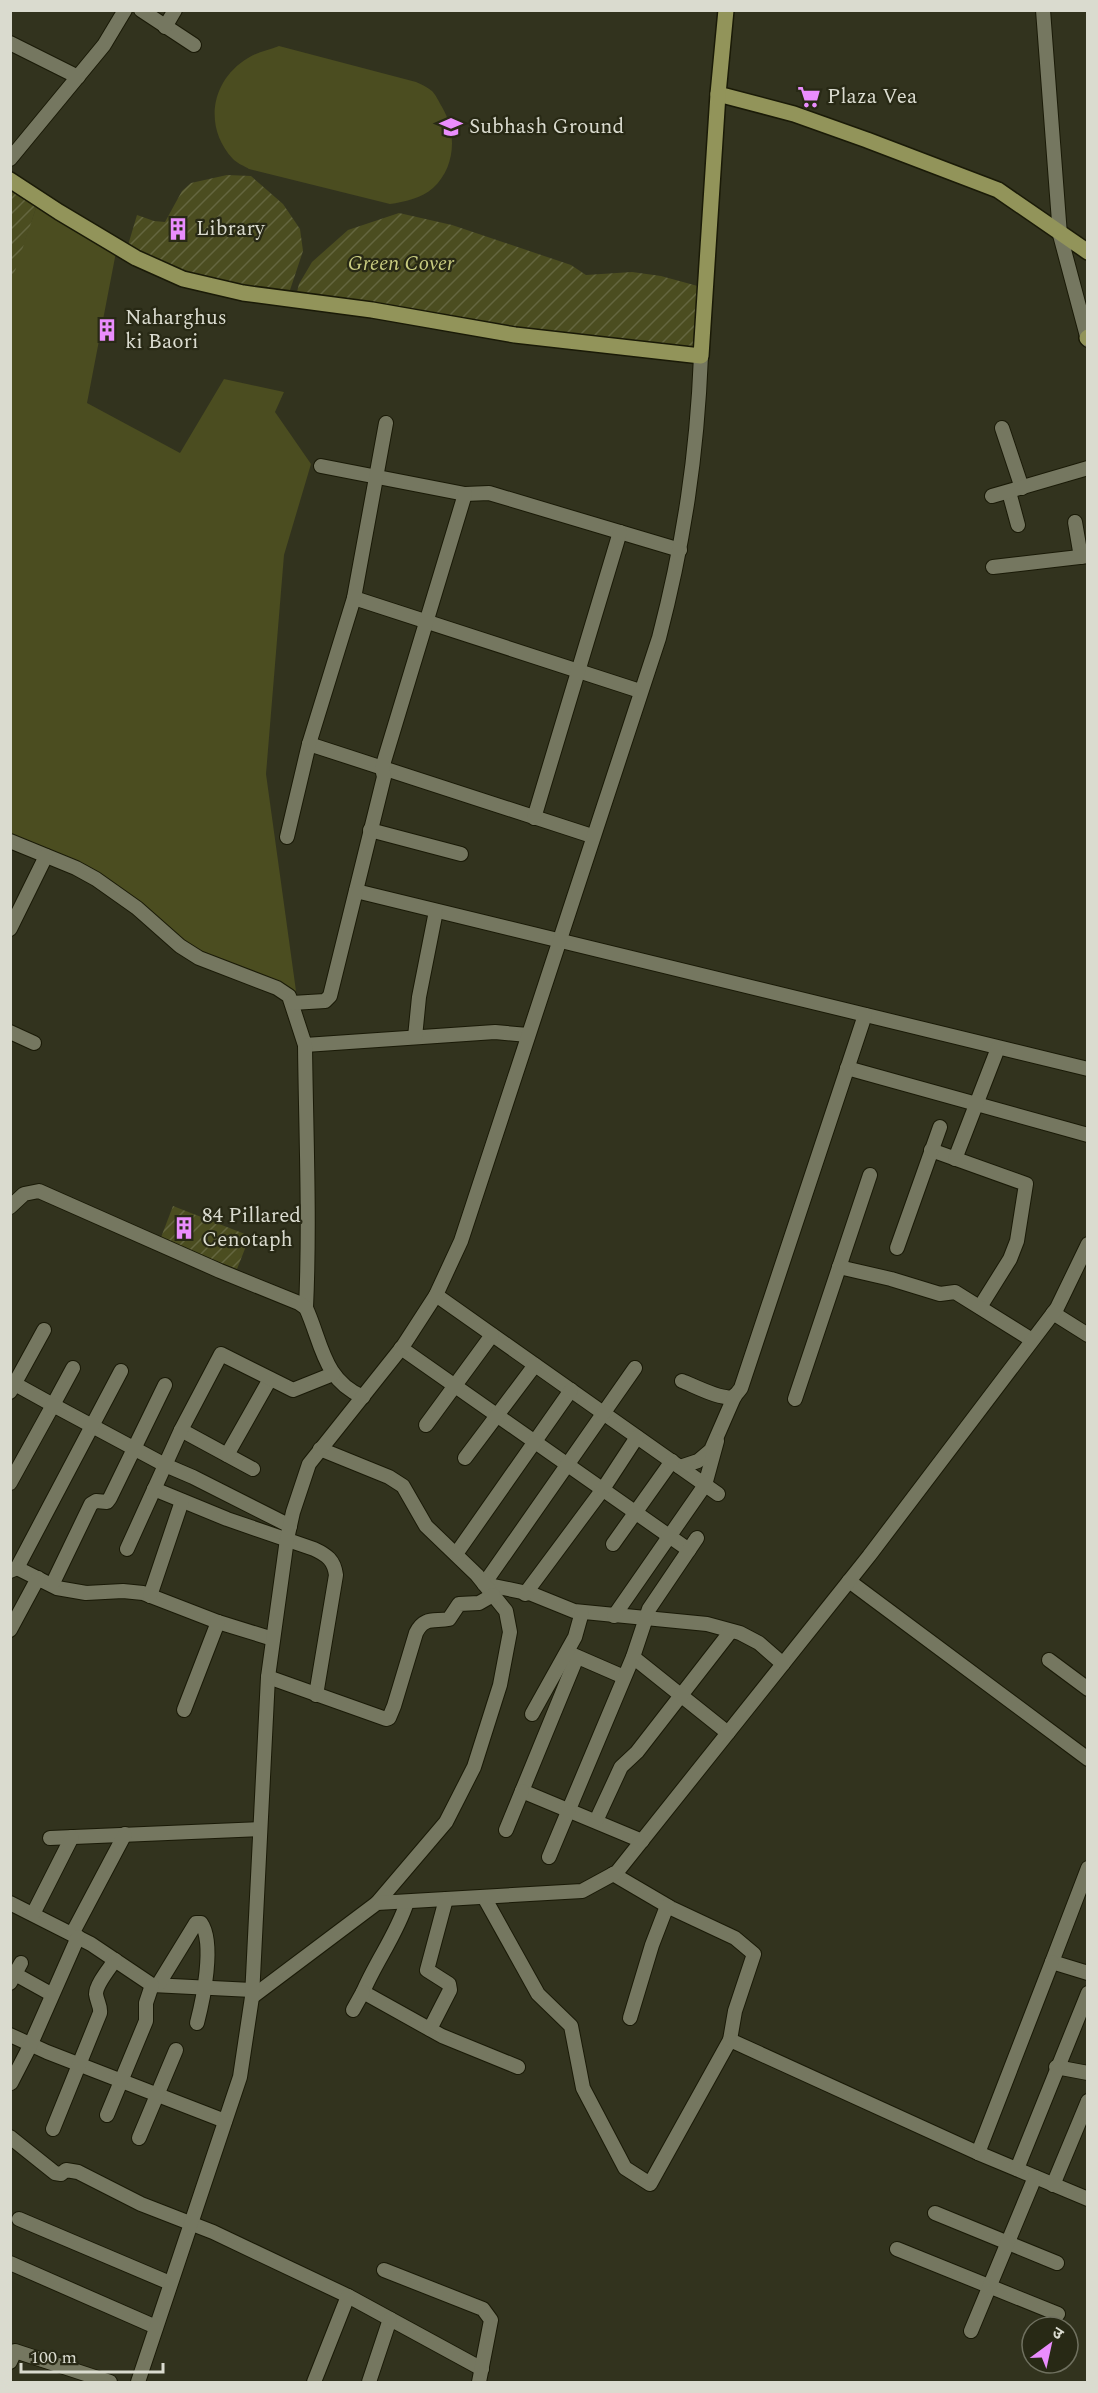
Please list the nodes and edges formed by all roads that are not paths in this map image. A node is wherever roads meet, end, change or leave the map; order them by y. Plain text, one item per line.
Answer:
1 (125, 10) edge
2 (141, 10) edge
3 (175, 10) edge
4 (726, 10) edge
5 (1043, 10) edge
6 (165, 27) junction
7 (10, 43) edge
8 (194, 45) dead end
9 (78, 77) junction
10 (718, 94) junction
11 (10, 159) edge
12 (10, 180) edge
13 (1060, 235) junction
14 (1088, 252) edge
15 (1087, 338) edge
16 (701, 356) junction
17 (386, 423) dead end
18 (1002, 428) dead end
19 (321, 466) dead end
20 (1088, 468) edge
21 (375, 476) junction
22 (1016, 490) junction
23 (465, 494) junction
24 (992, 496) dead end
25 (1075, 522) dead end
26 (1018, 525) dead end
27 (620, 532) junction
28 (680, 550) junction
29 (1084, 557) edge
30 (993, 567) dead end
31 (354, 598) junction
32 (427, 620) junction
33 (578, 671) junction
34 (640, 691) junction
35 (309, 744) junction
36 (382, 768) junction
37 (534, 818) junction
38 (370, 830) junction
39 (592, 836) junction
40 (287, 837) dead end
41 (10, 841) edge
42 (461, 854) dead end
43 (46, 855) junction
44 (356, 891) junction
45 (436, 911) junction
46 (10, 929) edge
47 (558, 941) junction
48 (292, 1003) junction
49 (865, 1015) junction
50 (10, 1032) edge
51 (528, 1035) junction
52 (415, 1037) junction
53 (34, 1043) dead end
54 (305, 1045) junction
55 (998, 1047) junction
56 (847, 1068) junction
57 (1088, 1069) edge
58 (976, 1104) junction
59 (940, 1127) dead end
60 (1088, 1135) edge
61 (931, 1150) junction
62 (955, 1159) junction
63 (870, 1175) dead end
64 (11, 1205) edge
65 (1088, 1245) edge
66 (897, 1248) dead end
67 (839, 1267) junction
68 (436, 1295) junction
69 (980, 1307) junction
70 (306, 1308) junction
71 (1053, 1313) junction
72 (44, 1330) dead end
73 (492, 1335) junction
74 (1088, 1335) edge
75 (1032, 1340) junction
76 (401, 1348) junction
77 (535, 1365) junction
78 (73, 1368) dead end
79 (635, 1368) dead end
80 (121, 1371) dead end
81 (333, 1374) junction
82 (270, 1378) junction
83 (14, 1381) edge
84 (682, 1381) dead end
85 (165, 1385) dead end
86 (454, 1385) junction
87 (571, 1390) junction
88 (735, 1395) junction
89 (363, 1397) junction
90 (795, 1399) dead end
91 (53, 1405) junction
92 (604, 1414) junction
93 (497, 1415) junction
94 (92, 1425) junction
95 (426, 1425) dead end
96 (182, 1430) junction
97 (637, 1437) junction
98 (717, 1441) junction
99 (535, 1442) junction
100 (134, 1448) junction
101 (320, 1449) junction
102 (226, 1455) junction
103 (465, 1458) dead end
104 (676, 1464) junction
105 (165, 1465) junction
106 (568, 1465) junction
107 (253, 1469) dead end
108 (10, 1483) edge
109 (705, 1485) junction
110 (154, 1489) junction
111 (603, 1489) junction
112 (718, 1494) dead end
113 (182, 1501) junction
114 (635, 1511) junction
115 (288, 1533) junction
116 (670, 1536) junction
117 (613, 1544) dead end
118 (127, 1549) dead end
119 (456, 1554) junction
120 (14, 1570) edge
121 (38, 1578) junction
122 (849, 1581) junction
123 (484, 1584) junction
124 (52, 1585) junction
125 (525, 1593) junction
126 (493, 1595) junction
127 (150, 1596) junction
128 (582, 1612) junction
129 (614, 1616) junction
130 (645, 1619) junction
131 (218, 1622) junction
132 (10, 1630) edge
133 (731, 1631) junction
134 (273, 1639) junction
135 (572, 1655) junction
136 (633, 1657) junction
137 (1049, 1660) dead end
138 (783, 1664) junction
139 (268, 1677) junction
140 (624, 1677) junction
141 (1088, 1689) edge
142 (316, 1695) junction
143 (679, 1695) junction
144 (184, 1710) dead end
145 (532, 1714) dead end
146 (728, 1733) junction
147 (1086, 1754) edge
148 (522, 1791) junction
149 (570, 1811) junction
150 (596, 1821) junction
151 (260, 1829) junction
152 (506, 1830) dead end
153 (125, 1834) junction
154 (72, 1837) junction
155 (50, 1838) dead end
156 (642, 1841) junction
157 (549, 1857) dead end
158 (1088, 1868) edge
159 (613, 1874) junction
160 (484, 1897) junction
161 (446, 1899) junction
162 (408, 1902) junction
163 (10, 1903) edge
164 (377, 1903) junction
165 (667, 1906) junction
166 (33, 1914) junction
167 (75, 1936) junction
168 (115, 1960) junction
169 (1052, 1962) junction
170 (16, 1973) edge
171 (1088, 1973) edge
172 (155, 1985) junction
173 (206, 1988) junction
174 (363, 1992) junction
175 (1088, 1993) edge
176 (51, 1994) junction
177 (252, 1994) junction
178 (353, 2010) dead end
179 (630, 2018) dead end
180 (197, 2023) dead end
181 (430, 2030) junction
182 (10, 2035) edge
183 (730, 2040) junction
184 (30, 2046) junction
185 (177, 2050) dead end
186 (79, 2065) junction
187 (518, 2067) dead end
188 (1056, 2067) junction
189 (1088, 2073) edge
190 (121, 2081) junction
191 (11, 2083) edge
192 (156, 2095) junction
193 (1088, 2101) edge
194 (106, 2115) dead end
195 (225, 2121) junction
196 (52, 2129) dead end
197 (10, 2137) edge
198 (139, 2138) dead end
199 (978, 2153) junction
200 (1017, 2169) junction
201 (1035, 2177) junction
202 (1053, 2185) junction
203 (1088, 2199) edge
204 (935, 2213) dead end
205 (19, 2219) dead end
206 (190, 2224) junction
207 (1008, 2243) junction
208 (897, 2249) dead end
209 (10, 2263) edge
210 (1057, 2263) dead end
211 (384, 2270) dead end
212 (170, 2283) junction
213 (990, 2286) junction
214 (348, 2296) junction
215 (1058, 2314) dead end
216 (390, 2319) junction
217 (156, 2327) junction
218 (972, 2331) dead end
219 (10, 2362) edge
220 (480, 2376) edge
221 (110, 2382) edge
222 (138, 2382) edge
223 (314, 2382) edge
224 (369, 2382) edge

1 - 9 street
2 - 6 street
3 - 6 street
4 - 10 main road
5 - 13 street
6 - 8 street
7 - 9 street
9 - 11 street
10 - 13 main road
10 - 16 main road
12 - 16 main road
13 - 14 main road
13 - 15 street
16 - 28 street
17 - 21 street
18 - 22 street
19 - 21 street
20 - 22 street
21 - 23 street
21 - 31 street
22 - 24 street
22 - 26 street
23 - 27 street
23 - 32 street
25 - 29 street
27 - 28 street
27 - 33 street
28 - 34 street
29 - 30 street
31 - 32 street
31 - 35 street
32 - 33 street
32 - 36 street
33 - 34 street
33 - 37 street
34 - 39 street
35 - 36 street
35 - 40 street
36 - 37 street
36 - 38 street
37 - 39 street
38 - 42 street
38 - 44 street
39 - 47 street
41 - 43 street
43 - 46 street
43 - 48 street
44 - 45 street
44 - 48 street
45 - 47 street
45 - 52 street
47 - 49 street
47 - 51 street
48 - 54 street
49 - 55 street
49 - 56 street
50 - 53 street
51 - 52 street
51 - 68 street
52 - 54 street
54 - 70 street
55 - 57 street
55 - 58 street
56 - 58 street
56 - 88 street
58 - 60 street
58 - 62 street
59 - 61 street
61 - 62 street
61 - 66 street
62 - 69 street
63 - 67 street
64 - 70 street
65 - 71 street
67 - 69 street
67 - 90 street
68 - 73 street
68 - 76 street
69 - 75 street
70 - 81 street
71 - 74 street
71 - 75 street
72 - 83 street
73 - 77 street
73 - 86 street
75 - 122 street
76 - 86 street
76 - 89 street
77 - 87 street
77 - 93 street
78 - 91 street
79 - 92 street
80 - 94 street
81 - 82 street
81 - 89 street
82 - 96 street
82 - 102 street
83 - 91 street
84 - 88 street
85 - 100 street
86 - 93 street
86 - 95 street
87 - 92 street
87 - 99 street
88 - 98 street
89 - 101 street
91 - 94 street
91 - 108 street
92 - 97 street
92 - 106 street
93 - 99 street
93 - 103 street
94 - 100 street
94 - 120 street
96 - 102 street
96 - 105 street
97 - 104 street
97 - 111 street
98 - 104 street
98 - 109 street
99 - 106 street
99 - 119 street
100 - 105 street
100 - 124 street
101 - 115 street
101 - 119 street
102 - 107 street
104 - 109 street
104 - 114 street
105 - 110 street
105 - 115 street
106 - 111 street
106 - 123 street
109 - 112 street
109 - 116 street
110 - 113 street
110 - 118 street
111 - 114 street
111 - 125 street
113 - 115 street
113 - 127 street
114 - 116 street
114 - 117 street
115 - 134 street
115 - 142 street
116 - 129 street
116 - 130 street
119 - 123 street
120 - 121 street
121 - 124 street
121 - 132 street
122 - 138 street
122 - 147 street
123 - 125 street
123 - 126 street
124 - 127 street
125 - 128 street
126 - 142 street
126 - 164 street
127 - 131 street
128 - 129 street
128 - 135 street
129 - 130 street
130 - 133 street
130 - 136 street
131 - 134 street
131 - 144 street
133 - 138 street
133 - 143 street
134 - 139 street
135 - 140 street
135 - 145 street
135 - 148 street
136 - 140 street
136 - 143 street
137 - 141 street
138 - 146 street
139 - 142 street
139 - 151 street
140 - 149 street
143 - 146 street
143 - 150 street
146 - 156 street
148 - 149 street
148 - 152 street
149 - 150 street
149 - 157 street
150 - 156 street
151 - 153 street
151 - 177 street
153 - 154 street
153 - 167 street
154 - 155 street
154 - 166 street
156 - 159 street
158 - 169 street
159 - 160 street
159 - 165 street
160 - 161 street
160 - 183 street
161 - 162 street
161 - 181 street
162 - 164 street
162 - 174 street
163 - 166 street
164 - 177 street
165 - 179 street
165 - 183 street
166 - 167 street
167 - 168 street
167 - 176 street
168 - 172 street
168 - 186 street
169 - 171 street
169 - 199 street
170 - 176 street
172 - 173 street
172 - 173 street
172 - 190 street
173 - 177 street
173 - 180 street
174 - 178 street
174 - 181 street
175 - 188 street
176 - 184 street
177 - 195 street
181 - 187 street
182 - 184 street
183 - 199 street
184 - 186 street
184 - 191 street
185 - 192 street
186 - 190 street
186 - 196 street
188 - 189 street
188 - 200 street
190 - 192 street
190 - 194 street
192 - 195 street
192 - 198 street
193 - 202 street
195 - 206 street
197 - 206 street
199 - 200 street
200 - 201 street
201 - 202 street
201 - 207 street
202 - 203 street
204 - 207 street
205 - 212 street
206 - 212 street
206 - 214 street
207 - 210 street
207 - 213 street
208 - 213 street
209 - 217 street
211 - 220 street
212 - 217 street
213 - 215 street
213 - 218 street
214 - 216 street
214 - 223 street
216 - 220 street
216 - 224 street
217 - 222 street
219 - 221 street

